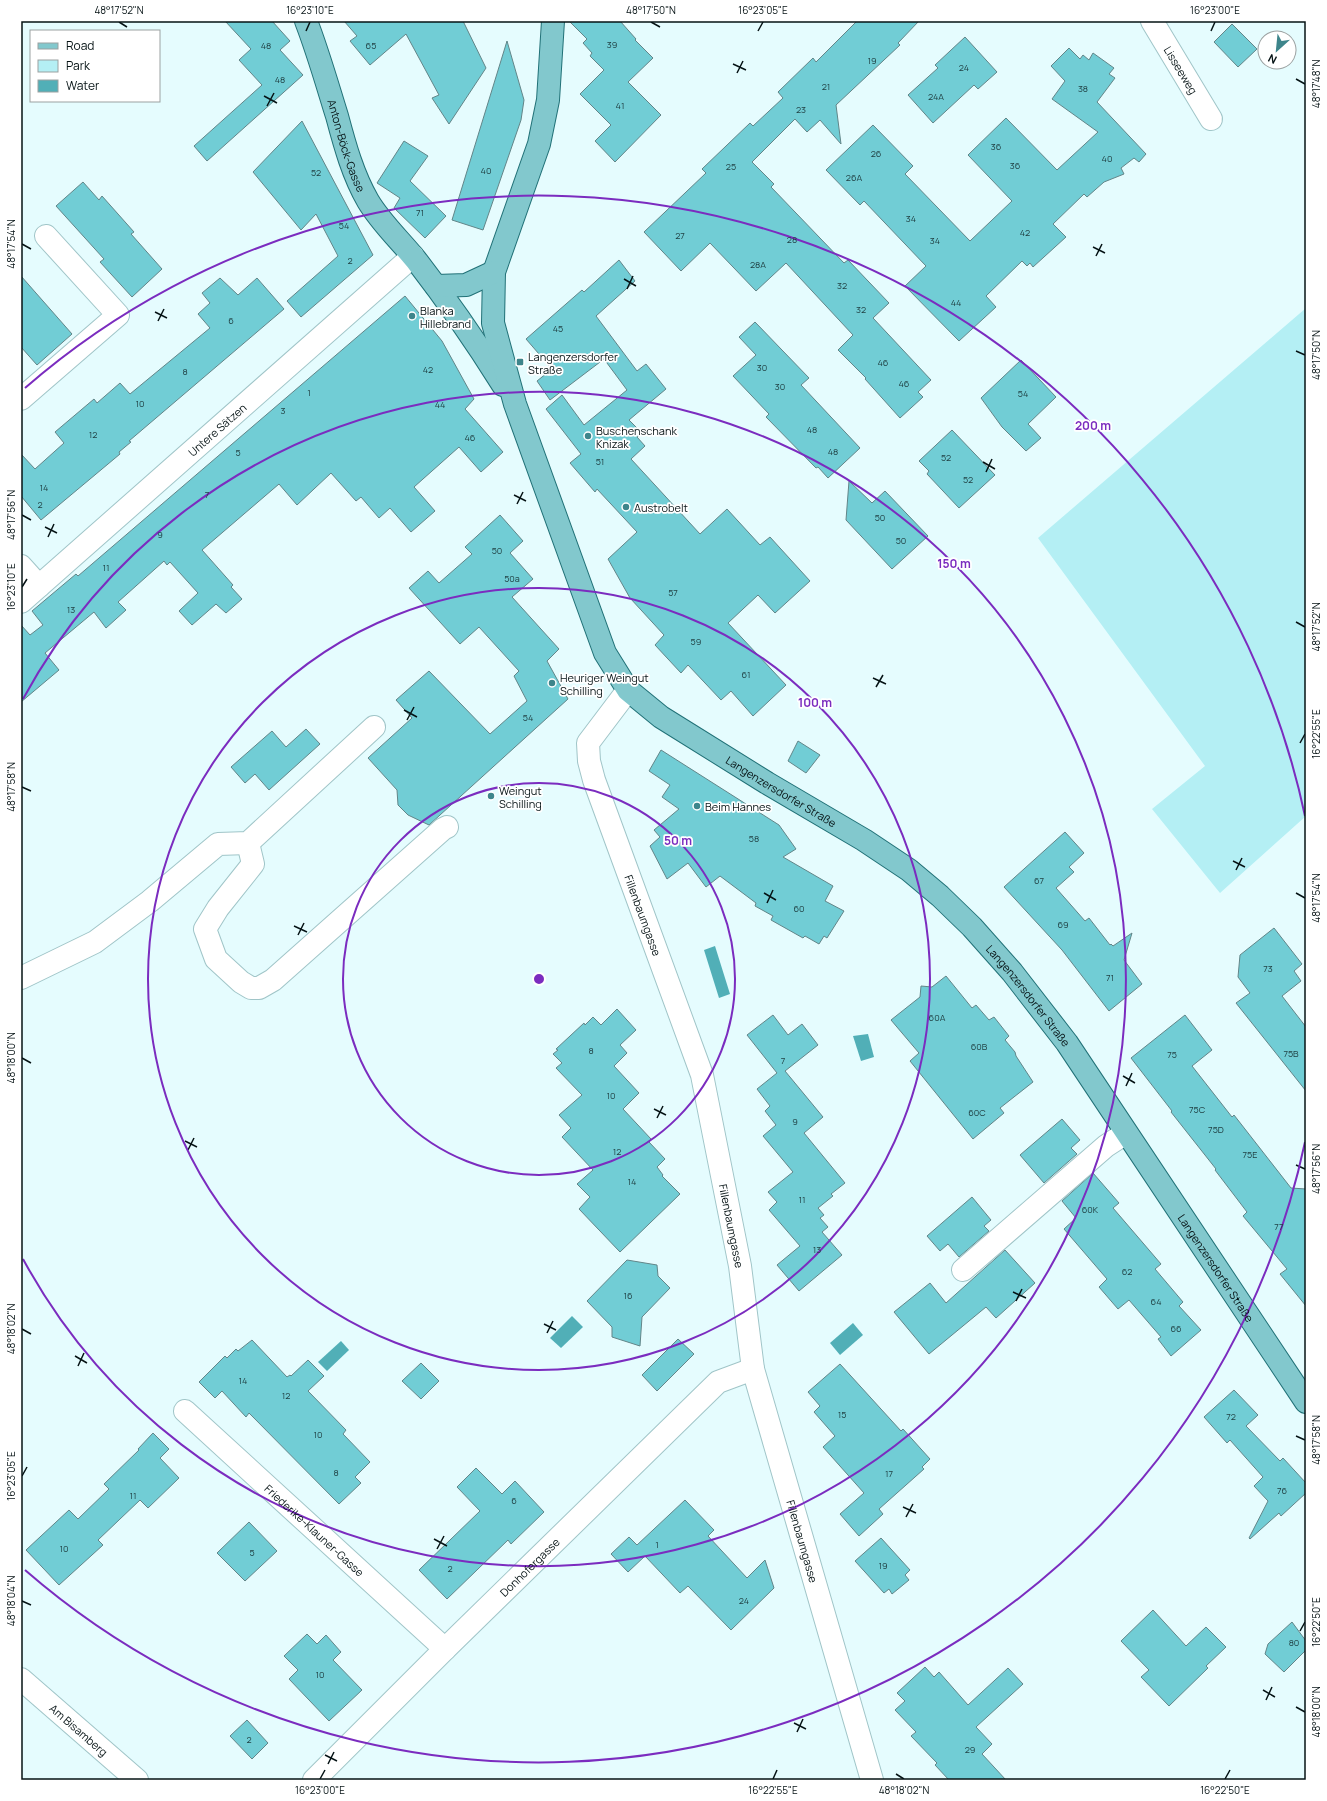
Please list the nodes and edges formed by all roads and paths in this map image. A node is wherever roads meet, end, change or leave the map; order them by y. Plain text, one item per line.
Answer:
1 (306, 21) edge
2 (553, 21) edge
3 (1152, 21) edge
4 (1211, 119) dead end
5 (46, 236) dead end
6 (413, 256) junction
7 (494, 272) junction
8 (436, 286) junction
9 (21, 399) edge
10 (515, 404) junction
11 (21, 566) edge
12 (40, 586) junction
13 (21, 602) edge
14 (628, 690) junction
15 (374, 726) dead end
16 (447, 827) dead end
17 (248, 843) junction
18 (21, 978) edge
19 (1126, 1133) junction
20 (963, 1270) dead end
21 (753, 1369) junction
22 (1306, 1402) edge
23 (185, 1410) dead end
24 (444, 1649) junction
25 (21, 1679) edge
26 (137, 1780) edge
27 (314, 1780) edge
28 (872, 1780) edge

1 - 6 main road, Anton-Böck-Gasse
2 - 7 main road, Langenzersdorfer Straße
3 - 4 street, Lisseeweg
5 - 9 street
6 - 8 main road, Langenzersdorfer Straße
6 - 12 street, Untere Sätzen
7 - 8 main road
7 - 10 main road, Langenzersdorfer Straße
8 - 10 main road, Langenzersdorfer Straße
10 - 14 main road, Langenzersdorfer Straße
11 - 12 street
12 - 13 street, Untere Sätzen
14 - 19 main road, Langenzersdorfer Straße
14 - 21 street, Fillenbaumgasse
15 - 17 street
16 - 17 street
17 - 18 street
19 - 20 street
19 - 22 main road, Langenzersdorfer Straße
21 - 24 street, Donhofergasse
21 - 28 street, Fillenbaumgasse
23 - 24 street, Friederike-Klauner-Gasse
24 - 27 street, Donhofergasse
25 - 26 street, Am Bisamberg

